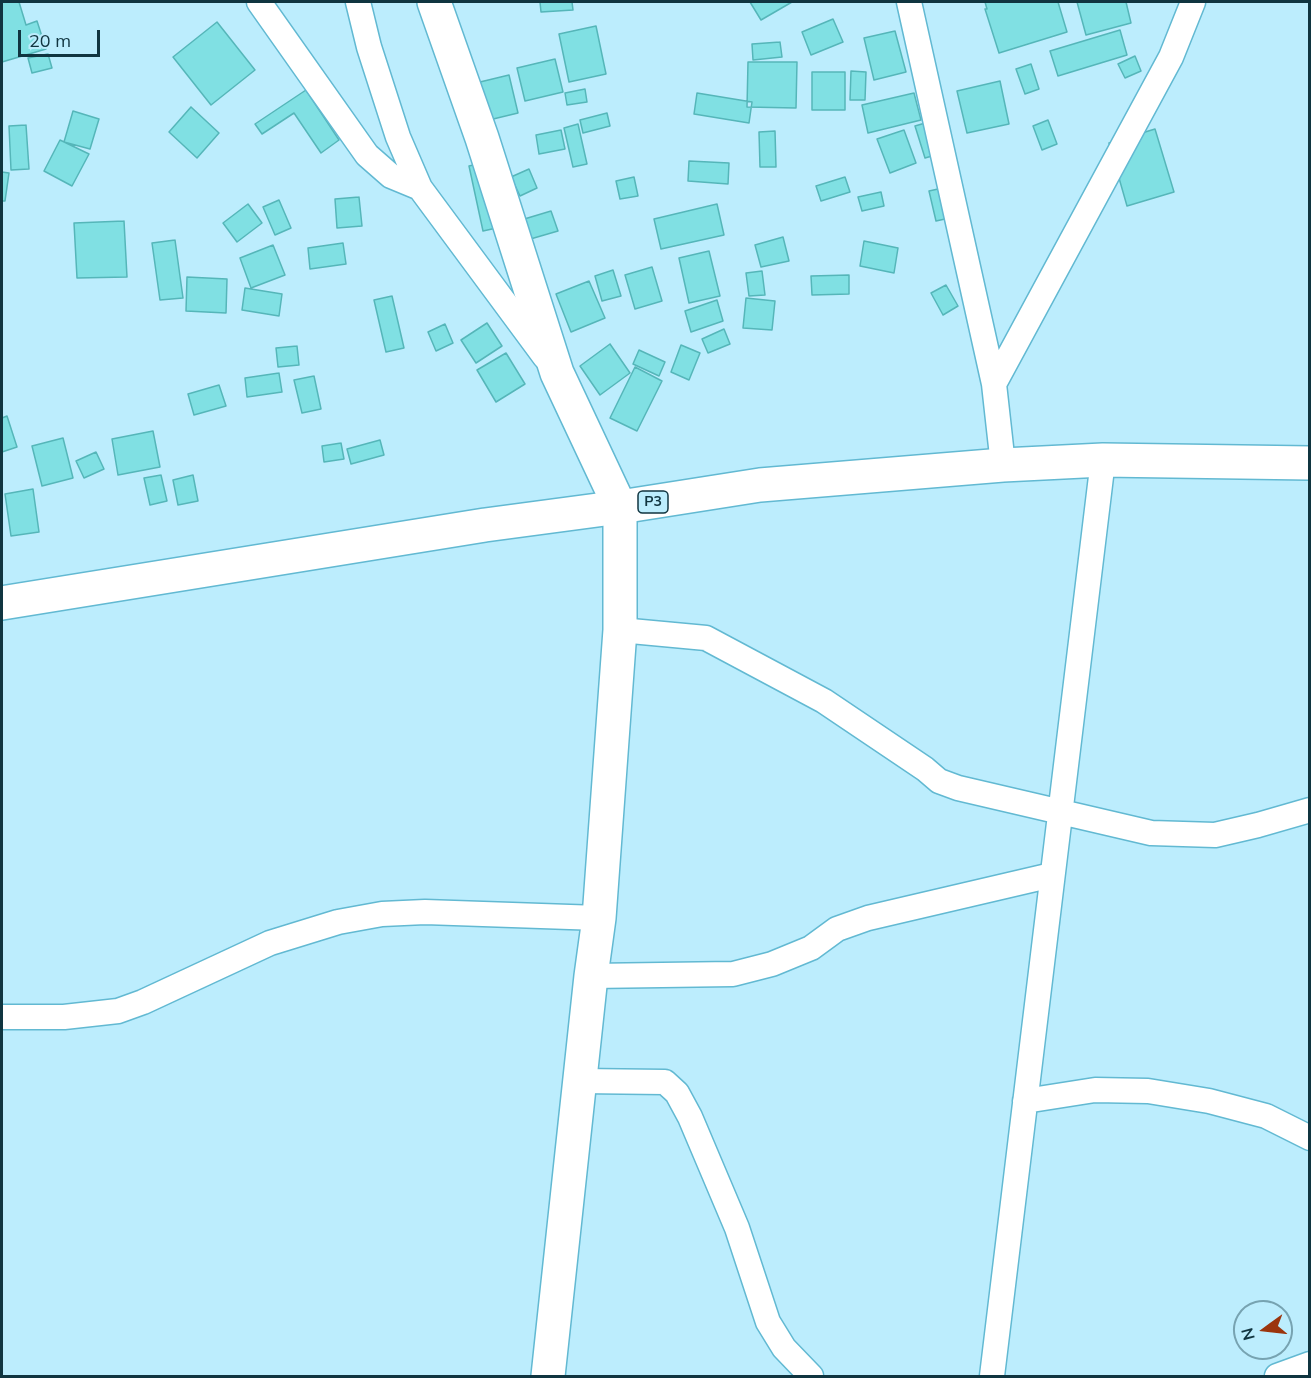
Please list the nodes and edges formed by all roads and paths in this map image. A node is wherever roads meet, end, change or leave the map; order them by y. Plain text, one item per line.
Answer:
1 (259, 2) edge
2 (358, 2) edge
3 (434, 2) edge
4 (909, 2) edge
5 (1192, 2) edge
6 (420, 188) junction
7 (557, 373) junction
8 (994, 384) junction
9 (1103, 460) junction
10 (1310, 463) edge
11 (1003, 465) junction
12 (620, 507) junction
13 (2, 603) edge
14 (620, 630) junction
15 (1310, 810) edge
16 (1061, 813) junction
17 (1052, 875) junction
18 (599, 918) junction
19 (591, 976) junction
20 (2, 1017) edge
21 (580, 1081) junction
22 (1025, 1101) junction
23 (1310, 1138) edge
24 (1310, 1364) edge
25 (548, 1377) edge
26 (811, 1377) edge
27 (992, 1377) edge
28 (1277, 1377) edge

1 - 6 street
2 - 6 street
3 - 7 main road
4 - 8 street
5 - 8 street
6 - 7 street
7 - 12 main road
8 - 11 street
9 - 10 main road, P3
9 - 11 main road, P3
9 - 16 street
11 - 12 main road, P3
12 - 13 main road, P3
12 - 14 main road
14 - 16 street
14 - 18 main road
15 - 16 street
16 - 17 street
17 - 19 street
17 - 22 street
18 - 19 main road
18 - 20 street
19 - 21 main road
21 - 25 main road
21 - 26 street
22 - 23 street
22 - 27 street
24 - 28 street

